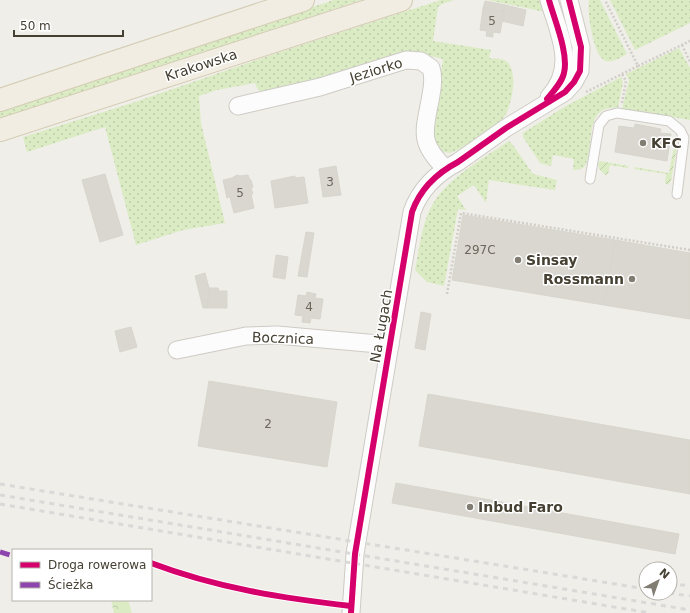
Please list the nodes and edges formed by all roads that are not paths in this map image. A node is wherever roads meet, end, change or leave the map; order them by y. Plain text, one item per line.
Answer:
1 (303, 0) edge
2 (401, 0) edge
3 (549, 0) edge
4 (569, 0) edge
5 (582, 0) edge
6 (576, 26) junction
7 (0, 100) edge
8 (541, 105) junction
9 (238, 106) dead end
10 (0, 130) edge
11 (445, 168) junction
12 (590, 179) dead end
13 (677, 194) dead end
14 (390, 345) junction
15 (177, 350) dead end
16 (351, 613) edge

1 - 7 main road, Krakowska
2 - 10 main road, Krakowska
3 - 8 street, Na Ługach
4 - 6 street, Na Ługach
5 - 6 street, Na Ługach
6 - 8 street, Na Ługach
8 - 11 street, Na Ługach
9 - 11 street, Jeziorko
11 - 14 street, Na Ługach
12 - 13 lane
14 - 15 street, Bocznica
14 - 16 street, Na Ługach

